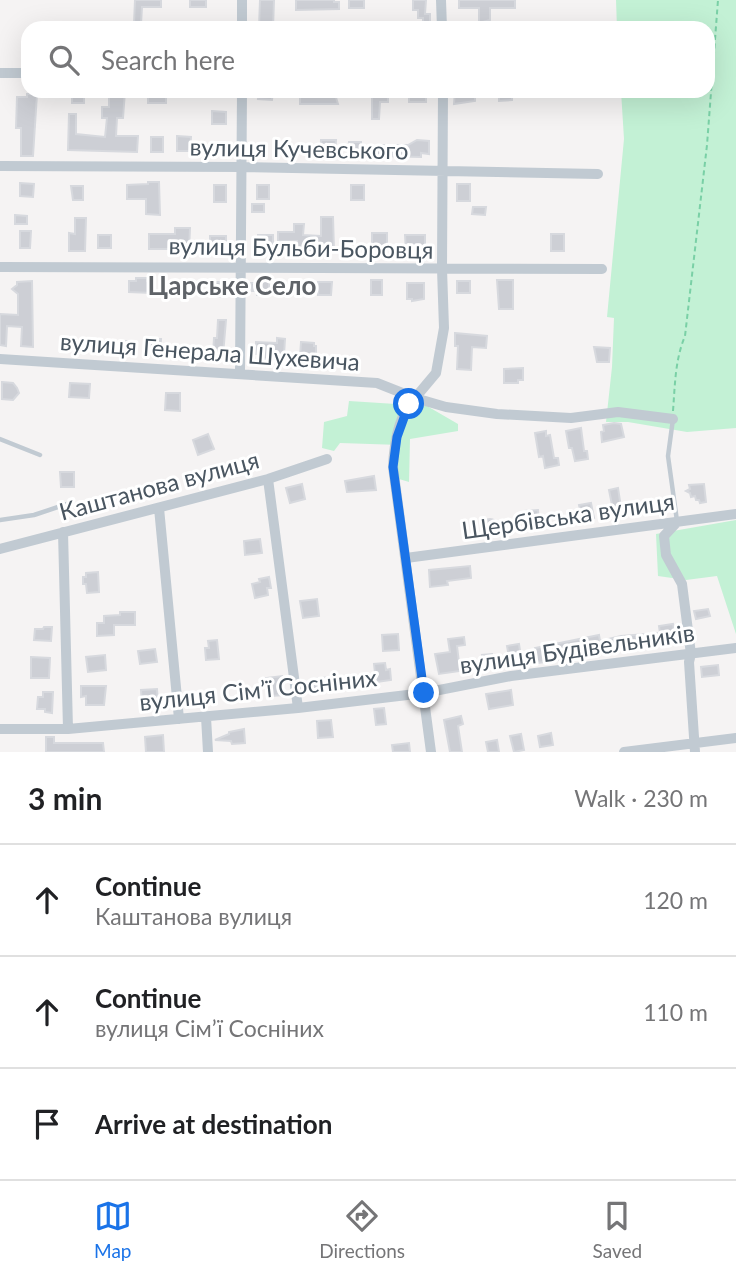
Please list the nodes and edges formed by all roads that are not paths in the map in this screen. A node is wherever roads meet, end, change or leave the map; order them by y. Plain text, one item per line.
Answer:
1 (242, 0) edge
2 (441, 0) edge
3 (242, 21) edge
4 (442, 21) edge
5 (0, 73) edge
6 (21, 73) edge
7 (243, 98) edge
8 (443, 98) edge
9 (0, 166) edge
10 (243, 167) junction
11 (442, 171) junction
12 (598, 174) dead end
13 (0, 267) edge
14 (242, 267) junction
15 (442, 269) junction
16 (602, 269) dead end
17 (0, 359) edge
18 (240, 374) junction
19 (415, 398) junction
20 (673, 419) joint
21 (0, 439) edge
22 (40, 455) dead end
23 (327, 460) dead end
24 (268, 479) junction
25 (67, 504) dead end
26 (159, 508) junction
27 (736, 514) edge
28 (0, 520) edge
29 (677, 522) junction
30 (63, 532) junction
31 (0, 549) edge
32 (406, 558) junction
33 (736, 648) edge
34 (691, 654) junction
35 (424, 693) junction
36 (298, 708) junction
37 (206, 717) junction
38 (179, 719) junction
39 (0, 729) edge
40 (68, 729) junction
41 (736, 738) edge
42 (695, 747) edge
43 (208, 752) edge
44 (431, 752) edge
45 (624, 752) edge

1 - 3 street
2 - 4 street
5 - 6 street
7 - 10 street
8 - 11 street
9 - 10 street, вулиця Кучевського
10 - 11 street, вулиця Кучевського
10 - 14 street
11 - 12 street, вулиця Кучевського
11 - 15 street
13 - 14 street, вулиця Бульби-Боровця
14 - 15 street, вулиця Бульби-Боровця
14 - 18 street
15 - 16 street, вулиця Бульби-Боровця
15 - 19 street
17 - 18 street, вулиця Генерала Шухевича
18 - 19 street, вулиця Генерала Шухевича
19 - 20 street, вулиця Генерала Шухевича
19 - 32 street
20 - 29 lane
21 - 22 lane
23 - 24 street, Каштанова вулиця
24 - 26 street, Каштанова вулиця
24 - 36 street
25 - 28 lane
26 - 30 street, Каштанова вулиця
26 - 38 street
27 - 29 street, Щербівська вулиця
29 - 32 street, Щербівська вулиця
29 - 34 street
30 - 31 street, Каштанова вулиця
30 - 40 street
32 - 35 street
33 - 34 street, вулиця Будівельників
34 - 35 street, вулиця Будівельників
34 - 42 street
35 - 36 street, вулиця Сім’ї Сосніних
35 - 44 street
36 - 37 street, вулиця Сім’ї Сосніних
37 - 38 street, вулиця Сім’ї Сосніних
37 - 43 street
38 - 40 street, вулиця Сім’ї Сосніних
39 - 40 street, вулиця Сім’ї Сосніних
41 - 42 street
42 - 45 street

